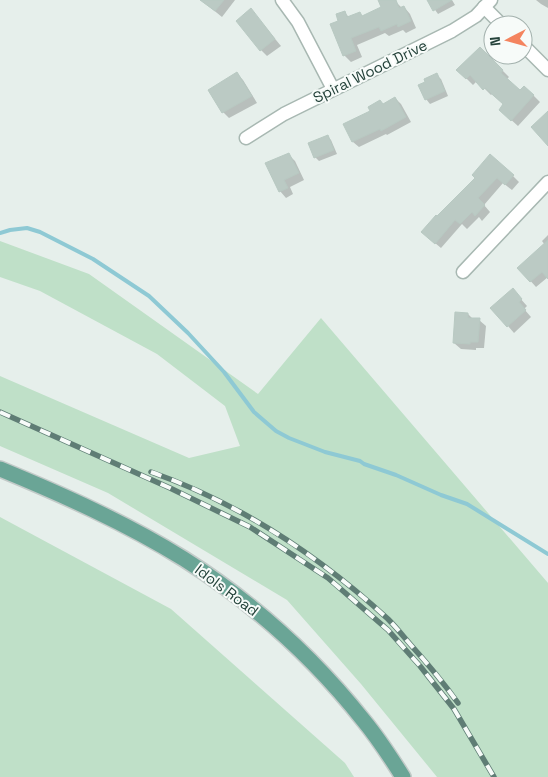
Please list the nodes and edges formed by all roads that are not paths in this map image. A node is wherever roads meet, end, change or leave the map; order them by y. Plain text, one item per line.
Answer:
1 (282, 0) edge
2 (487, 4) edge
3 (495, 15) edge
4 (533, 55) edge
5 (548, 70) edge
6 (333, 89) junction
7 (246, 138) dead end
8 (548, 182) edge
9 (462, 272) dead end
10 (0, 469) edge
11 (403, 777) edge

1 - 6 street
2 - 3 street
2 - 6 street, Spiral Wood Drive
4 - 5 street
6 - 7 street, Spiral Wood Drive
8 - 9 street
10 - 11 main road, Idols Road

